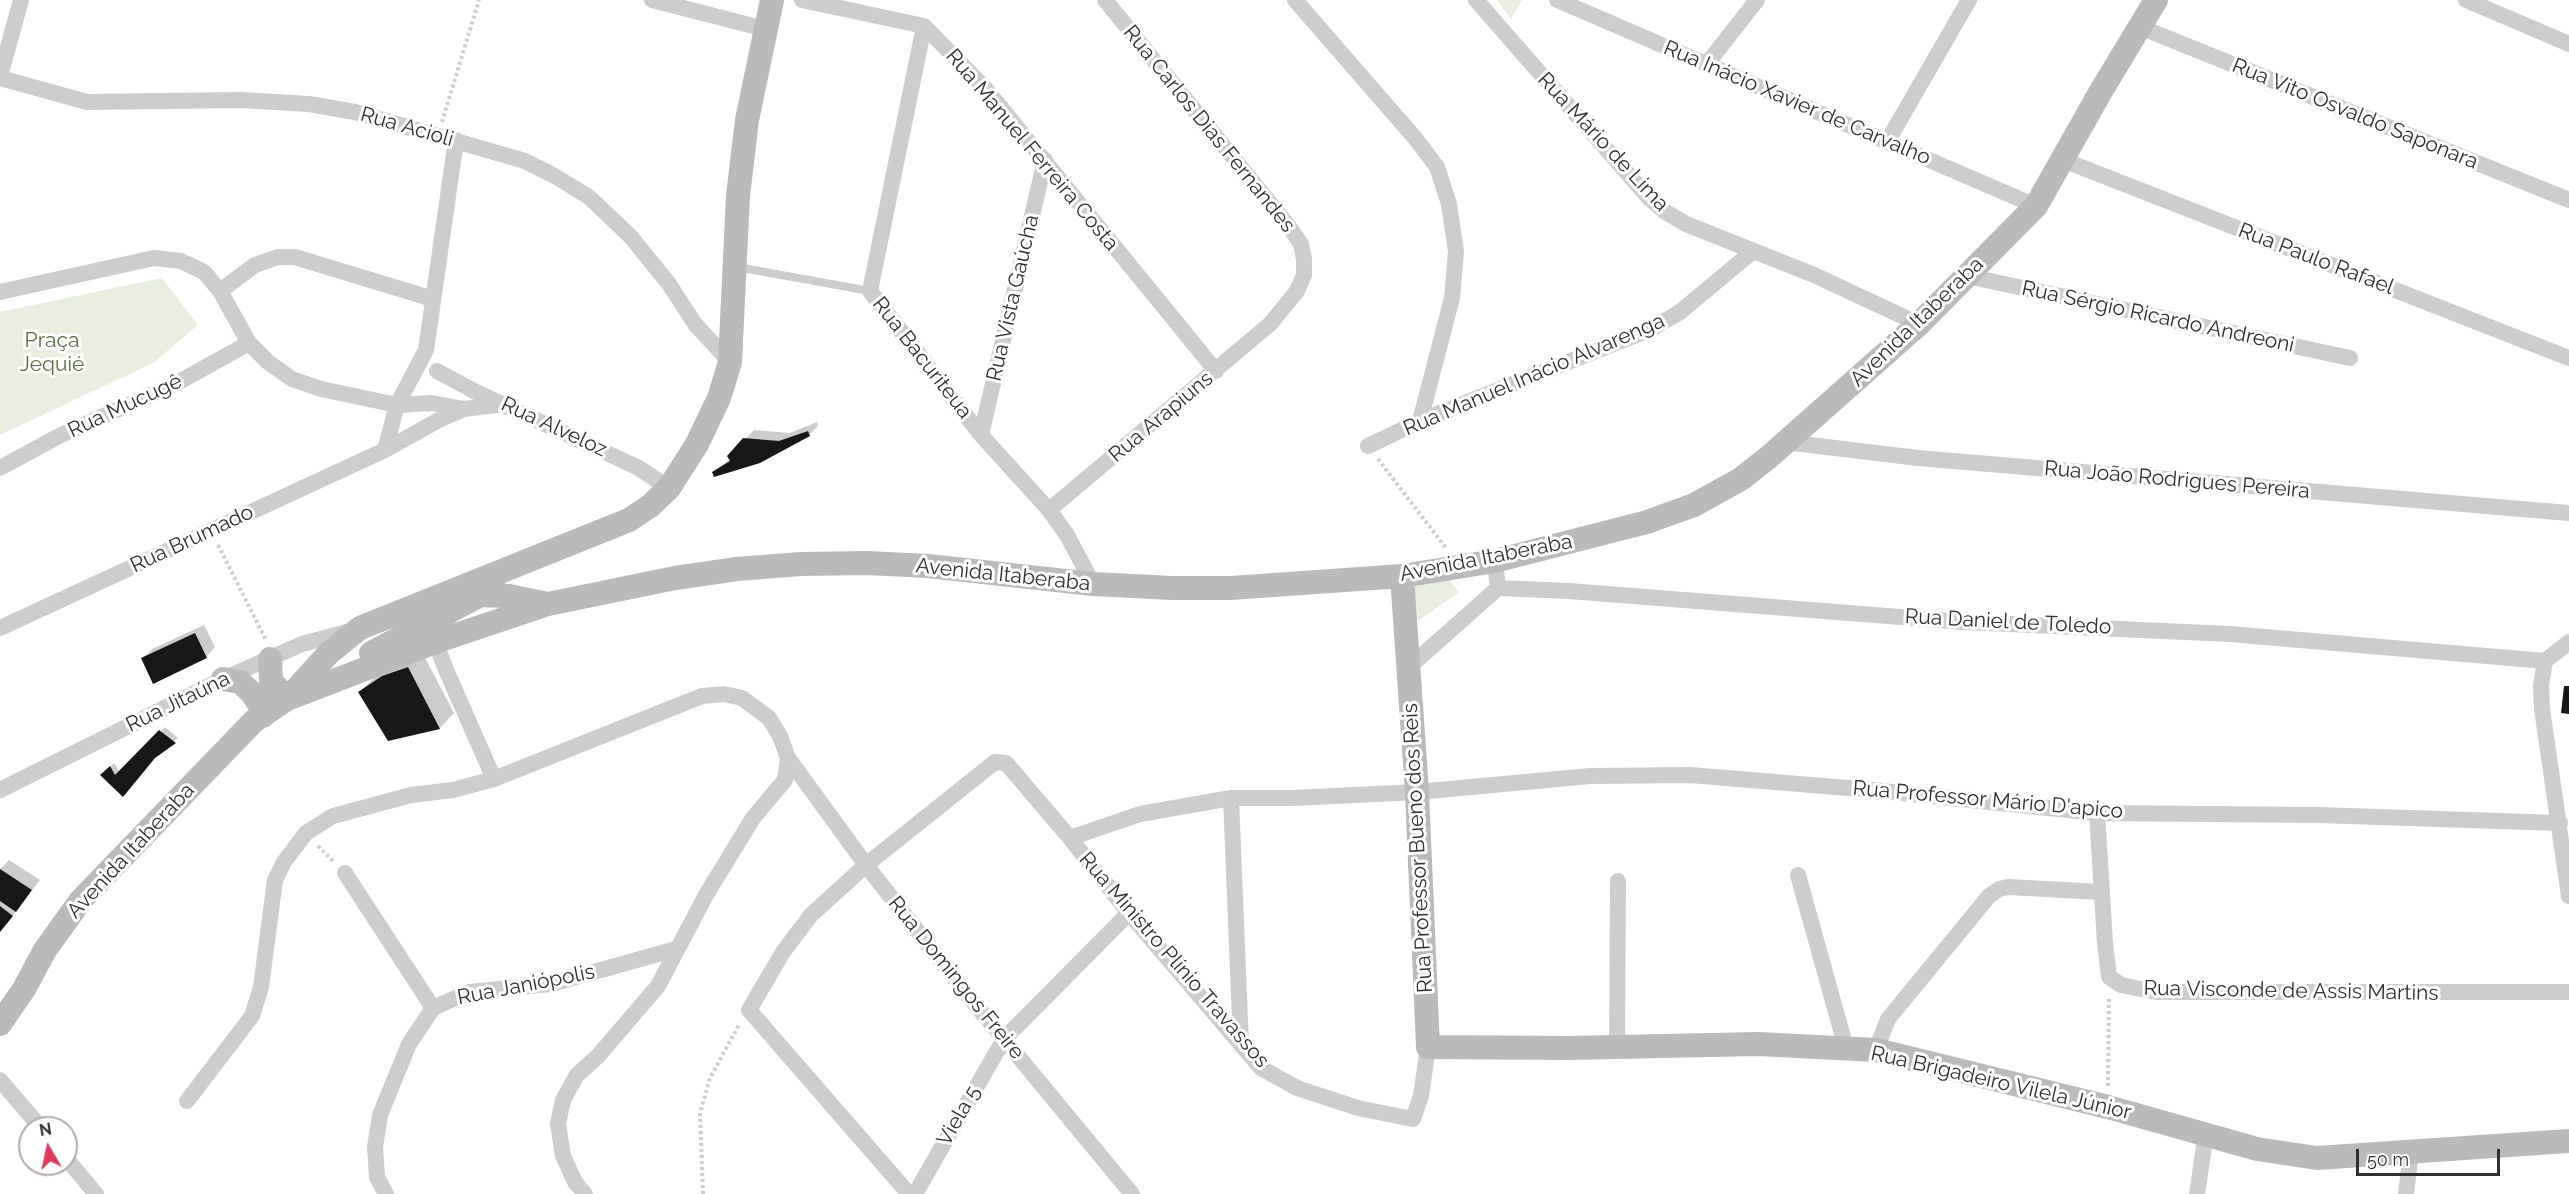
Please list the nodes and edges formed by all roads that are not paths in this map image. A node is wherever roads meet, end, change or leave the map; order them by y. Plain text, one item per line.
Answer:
1 (21, 0) edge
2 (652, 0) edge
3 (772, 0) edge
4 (802, 0) edge
5 (1105, 0) edge
6 (1295, 0) edge
7 (1476, 0) edge
8 (1557, 0) edge
9 (1757, 0) edge
10 (1969, 0) edge
11 (2156, 0) edge
12 (2466, 0) edge
13 (924, 26) junction
14 (2140, 27) junction
15 (765, 29) junction
16 (2569, 44) edge
17 (1706, 65) junction
18 (0, 77) edge
19 (456, 140) junction
20 (1887, 142) junction
21 (1044, 160) junction
22 (2062, 160) junction
23 (2569, 200) edge
24 (2036, 206) junction
25 (1752, 252) junction
26 (735, 267) junction
27 (1967, 276) junction
28 (220, 291) junction
29 (870, 291) junction
30 (0, 292) edge
31 (434, 298) junction
32 (1270, 324) joint
33 (1919, 324) junction
34 (249, 343) junction
35 (426, 350) junction
36 (2350, 358) dead end
37 (2569, 358) edge
38 (730, 362) junction
39 (437, 371) junction
40 (1216, 371) junction
41 (504, 404) junction
42 (397, 405) junction
43 (464, 409) junction
44 (1420, 421) junction
45 (981, 435) junction
46 (1785, 442) junction
47 (1368, 447) road end
48 (385, 450) junction
49 (0, 468) edge
50 (669, 488) junction
51 (1049, 510) junction
52 (2569, 513) edge
53 (1495, 561) junction
54 (530, 562) junction
55 (1402, 576) junction
56 (1093, 584) junction
57 (1498, 588) junction
58 (442, 594) junction
59 (483, 595) junction
60 (548, 604) junction
61 (0, 628) edge
62 (360, 628) junction
63 (434, 631) junction
64 (2569, 642) edge
65 (272, 658) junction
66 (2545, 661) junction
67 (1408, 667) junction
68 (223, 679) junction
69 (287, 699) junction
70 (263, 716) junction
71 (788, 758) junction
72 (494, 779) junction
73 (0, 790) edge
74 (1417, 792) junction
75 (1231, 798) junction
76 (2097, 813) junction
77 (2560, 823) junction
78 (1070, 838) junction
79 (866, 865) junction
80 (345, 873) road end
81 (1798, 875) dead end
82 (1618, 881) dead end
83 (2101, 892) junction
84 (2569, 896) edge
85 (1129, 913) junction
86 (676, 949) junction
87 (45, 950) junction
88 (2569, 992) edge
89 (0, 995) edge
90 (433, 1008) junction
91 (0, 1024) edge
92 (1004, 1039) junction
93 (1241, 1045) junction
94 (1428, 1047) junction
95 (1617, 1047) junction
96 (1846, 1048) junction
97 (1876, 1050) junction
98 (0, 1080) edge
99 (187, 1101) dead end
100 (30, 1116) edge
101 (1413, 1119) joint
102 (2206, 1133) junction
103 (2569, 1141) edge
104 (2410, 1151) junction
105 (78, 1172) edge
106 (96, 1194) edge
107 (386, 1194) edge
108 (585, 1194) edge
109 (909, 1194) edge
110 (915, 1194) edge
111 (1132, 1194) edge
112 (2197, 1194) edge
113 (2406, 1194) edge

1 - 18 street
2 - 15 street
3 - 15 main road
4 - 13 street
5 - 32 street, Rua Carlos Dias Fernandes
6 - 44 street
7 - 25 street, Rua Mário de Lima
8 - 17 street, Rua Inácio Xavier de Carvalho
9 - 17 street
10 - 20 street
11 - 14 main road, Avenida Itaberaba
12 - 16 street
13 - 21 street, Rua Manuel Ferreira Costa
13 - 29 street, Rua Bacuriteua
14 - 22 main road, Avenida Itaberaba
14 - 23 street, Rua Vito Osvaldo Saponara
15 - 26 main road
17 - 20 street, Rua Inácio Xavier de Carvalho
18 - 19 street, Rua Acioli
19 - 31 street
19 - 38 street, Rua Acioli
20 - 24 street, Rua Inácio Xavier de Carvalho
21 - 40 street, Rua Manuel Ferreira Costa
21 - 45 street, Rua Vista Gaúcha
22 - 24 main road, Avenida Itaberaba
22 - 37 street, Rua Paulo Rafael
24 - 27 main road, Avenida Itaberaba
25 - 33 street, Rua Mário de Lima
25 - 44 street, Rua Manuel Inácio Alvarenga
26 - 29 lane
26 - 38 main road
27 - 33 main road, Avenida Itaberaba
27 - 36 street, Rua Sérgio Ricardo Andreoni
28 - 30 street
28 - 31 street
28 - 34 street
29 - 45 street, Rua Bacuriteua
31 - 35 street
32 - 40 street, Rua Arapiuns
33 - 46 main road, Avenida Itaberaba
34 - 42 street
34 - 49 street, Rua Mucugê
35 - 39 street
35 - 42 street
38 - 50 main road
39 - 41 street, Rua Alveloz
39 - 43 street
40 - 51 street, Rua Arapiuns
41 - 43 street, Rua Brumado
41 - 50 street, Rua Alveloz
42 - 43 street
42 - 48 street
43 - 48 street, Rua Brumado
44 - 47 street, Rua Manuel Inácio Alvarenga
45 - 51 street, Rua Bacuriteua
46 - 52 street, Rua João Rodrigues Pereira
46 - 53 main road, Avenida Itaberaba
48 - 61 street, Rua Brumado
50 - 54 main road
51 - 56 street, Rua Bacuriteua
53 - 55 main road, Avenida Itaberaba
53 - 57 street
54 - 58 main road
54 - 59 main road
55 - 56 main road, Avenida Itaberaba
55 - 67 main road, Rua Professor Bueno dos Reis
56 - 60 main road, Avenida Itaberaba
57 - 66 street, Rua Daniel de Toledo
57 - 67 street
58 - 59 main road, Avenida Itaberaba
58 - 62 main road, Avenida Itaberaba
59 - 60 main road, Avenida Itaberaba
59 - 63 main road
60 - 63 main road, Avenida Itaberaba
62 - 65 street, Rua Jitaúna
62 - 69 main road, Avenida Itaberaba
63 - 69 main road, Avenida Itaberaba
63 - 72 street
64 - 66 street
65 - 68 street, Rua Jitaúna
65 - 69 main road
66 - 77 street
67 - 74 main road, Rua Professor Bueno dos Reis
68 - 70 main road
68 - 73 street, Rua Jitaúna
69 - 70 main road, Avenida Itaberaba
70 - 87 main road, Avenida Itaberaba
71 - 72 street, Rua Domingos Freire
71 - 79 street, Rua Domingos Freire
71 - 86 street
72 - 99 street, Rua Domingos Freire
74 - 75 street, Rua Professor Mário D'apico
74 - 76 street, Rua Professor Mário D'apico
74 - 94 main road, Rua Professor Bueno dos Reis
75 - 78 street, Rua Professor Mário D'apico
75 - 93 street
76 - 77 street, Rua Professor Mário D'apico
76 - 83 street
77 - 84 street
78 - 79 street, Rua Ministro Plínio Travassos
78 - 85 street, Rua Ministro Plínio Travassos
79 - 92 street, Rua Domingos Freire
79 - 109 street
80 - 90 street
81 - 96 street
82 - 95 street
83 - 88 street, Rua Visconde de Assis Martins
83 - 97 street
85 - 92 street, Viela 5
85 - 93 street, Rua Ministro Plínio Travassos
86 - 90 street, Rua Janiópolis
86 - 108 street
87 - 89 main road
87 - 91 main road, Avenida Itaberaba
90 - 107 street, Rua Janiópolis
92 - 110 street, Viela 5
92 - 111 street, Rua Domingos Freire
93 - 101 street, Rua Ministro Plínio Travassos
94 - 95 main road, Rua Brigadeiro Vilela Júnior
94 - 101 street, Rua Professor Bueno dos Reis
95 - 96 main road, Rua Brigadeiro Vilela Júnior
96 - 97 main road, Rua Brigadeiro Vilela Júnior
97 - 102 main road, Rua Brigadeiro Vilela Júnior
98 - 100 street
102 - 104 main road, Rua Brigadeiro Vilela Júnior
102 - 112 street
103 - 104 main road, Rua Brigadeiro Vilela Júnior
104 - 113 street
105 - 106 street

